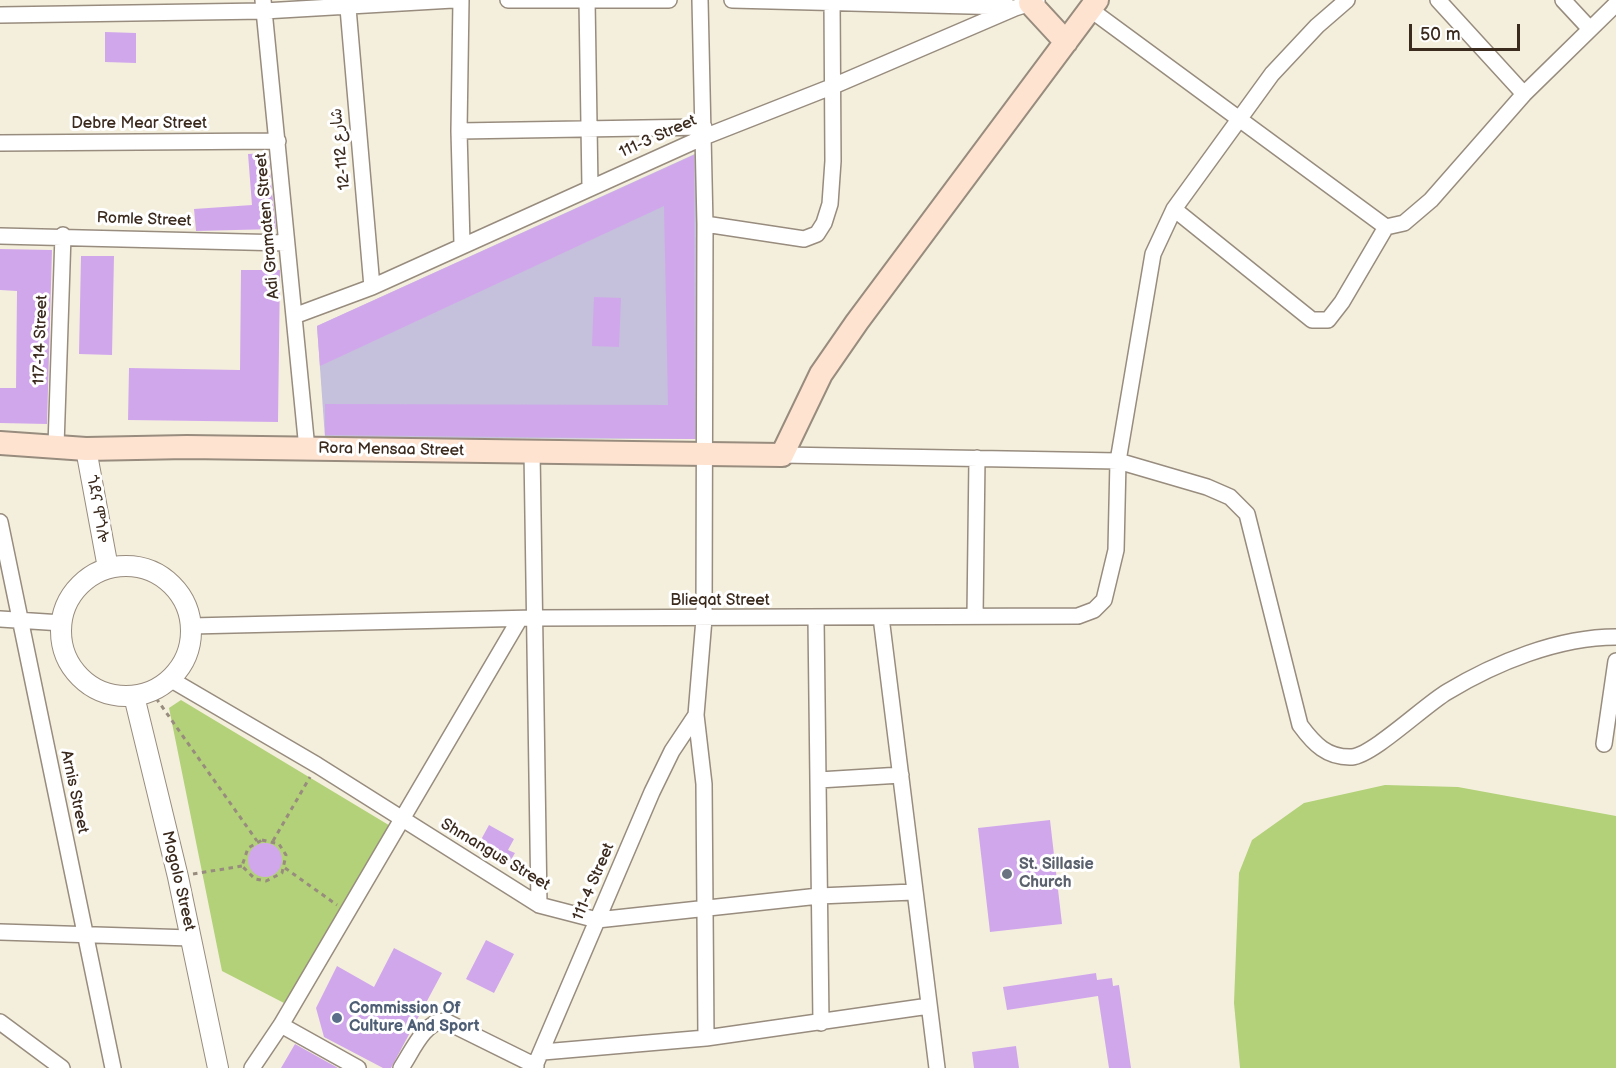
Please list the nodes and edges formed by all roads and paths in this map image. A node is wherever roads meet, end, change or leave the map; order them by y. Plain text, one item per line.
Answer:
1 (453, 0) edge
2 (461, 0) edge
3 (508, 0) edge
4 (669, 0) edge
5 (700, 0) edge
6 (732, 0) edge
7 (1347, 0) edge
8 (1438, 0) edge
9 (1563, 0) edge
10 (587, 1) edge
11 (832, 1) edge
12 (1028, 4) edge
13 (1616, 4) edge
14 (358, 5) edge
15 (1094, 5) edge
16 (264, 6) edge
17 (0, 15) edge
18 (1590, 29) junction
19 (1066, 42) junction
20 (831, 87) junction
21 (1524, 94) junction
22 (1240, 118) junction
23 (459, 131) junction
24 (587, 131) junction
25 (704, 132) junction
26 (278, 141) junction
27 (0, 143) edge
28 (590, 187) junction
29 (1174, 209) junction
30 (705, 225) junction
31 (1386, 227) junction
32 (0, 236) edge
33 (63, 236) junction
34 (286, 243) junction
35 (462, 244) junction
36 (372, 287) junction
37 (294, 316) junction
38 (0, 443) edge
39 (56, 446) junction
40 (86, 449) junction
41 (307, 449) junction
42 (532, 452) junction
43 (703, 453) junction
44 (782, 455) junction
45 (977, 458) junction
46 (1118, 461) junction
47 (0, 522) edge
48 (2, 540) edge
49 (108, 568) junction
50 (881, 616) junction
51 (975, 616) junction
52 (0, 619) edge
53 (19, 619) junction
54 (526, 619) junction
55 (704, 619) junction
56 (816, 619) junction
57 (62, 623) junction
58 (191, 626) junction
59 (1616, 637) edge
60 (1616, 661) edge
61 (170, 679) junction
62 (143, 693) junction
63 (696, 715) junction
64 (1604, 744) dead end
65 (317, 765) junction
66 (901, 775) junction
67 (819, 780) junction
68 (403, 819) junction
69 (256, 841) junction
70 (273, 841) junction
71 (242, 866) junction
72 (285, 868) junction
73 (178, 877) junction
74 (913, 892) junction
75 (819, 896) junction
76 (539, 905) junction
77 (705, 909) junction
78 (347, 912) junction
79 (597, 920) junction
80 (0, 932) edge
81 (85, 934) junction
82 (191, 938) junction
83 (929, 1006) junction
84 (0, 1022) edge
85 (821, 1023) junction
86 (281, 1025) junction
87 (706, 1038) junction
88 (543, 1052) junction
89 (535, 1067) edge
90 (63, 1068) edge
91 (113, 1068) edge
92 (218, 1068) edge
93 (252, 1068) edge
94 (358, 1068) edge
95 (401, 1068) edge
96 (937, 1068) edge

1 - 14 street
2 - 23 street
3 - 10 street
4 - 10 street
5 - 25 street
6 - 11 street
7 - 22 street, Blieqat Street
8 - 21 street
9 - 18 street
10 - 24 street
11 - 12 street
11 - 20 street
12 - 19 main road
12 - 20 street, 111-3 Street
13 - 18 street
14 - 16 street
14 - 36 street, شارع 112-12
15 - 19 main road
15 - 22 street
16 - 17 street
16 - 26 street, Adi Gramaten Street
18 - 21 street
19 - 44 main road
20 - 25 street, 111-3 Street
20 - 30 street
21 - 31 street
22 - 29 street, Blieqat Street
22 - 31 street
23 - 24 street
23 - 35 street
24 - 25 street
24 - 28 street
25 - 28 street, 111-3 Street
25 - 30 street
26 - 27 street, Debre Mear Street
26 - 34 street, Adi Gramaten Street
28 - 35 street, 111-3 Street
29 - 31 street
29 - 46 street, Blieqat Street
30 - 43 street
32 - 33 street, Romle Street
33 - 34 street, Romle Street
33 - 39 street, 117-14 Street
34 - 37 street, Adi Gramaten Street
35 - 36 street, 111-3 Street
36 - 37 street, 111-3 Street
37 - 41 street, Adi Gramaten Street
38 - 39 main road, Rora Mensaa Street
39 - 40 main road, Rora Mensaa Street
40 - 41 main road, Rora Mensaa Street
40 - 49 street, ጎደና ሞጎሎ
41 - 42 main road, Rora Mensaa Street
42 - 43 main road, Rora Mensaa Street
42 - 54 street
43 - 44 main road, Rora Mensaa Street
43 - 55 street
44 - 45 street
45 - 46 street
45 - 51 street
46 - 51 street, Blieqat Street
46 - 59 street
47 - 48 street, Arnis Street
48 - 53 street, Arnis Street
49 - 57 street
49 - 58 street
50 - 51 street, Blieqat Street
50 - 56 street, Blieqat Street
50 - 66 street
52 - 53 street
53 - 57 street
53 - 81 street, Arnis Street
54 - 55 street, Blieqat Street
54 - 58 street, Blieqat Street
54 - 68 street
54 - 76 street
55 - 56 street, Blieqat Street
55 - 63 street
56 - 67 street
57 - 62 street
58 - 61 street
60 - 64 street
61 - 62 street
61 - 65 street, Shmangus Street
62 - 69 path
62 - 73 street, Mogolo Street
63 - 77 street
63 - 79 street, 111-4 Street
65 - 68 street, Shmangus Street
65 - 70 path
66 - 67 street
66 - 74 street
67 - 75 street
68 - 76 street, Shmangus Street
68 - 78 street
69 - 70 path
69 - 71 path
70 - 72 path
71 - 72 path
71 - 73 path
72 - 78 path
73 - 82 street, Mogolo Street
74 - 75 street, Shmangus Street
74 - 83 street
75 - 77 street, Shmangus Street
75 - 85 street
76 - 79 street, Shmangus Street
77 - 79 street, Shmangus Street
77 - 87 street
78 - 86 street
79 - 88 street, 111-4 Street
80 - 81 street
81 - 82 street
81 - 91 street, Arnis Street
82 - 92 street, Mogolo Street
83 - 85 street
83 - 96 street
84 - 90 street
85 - 87 street
86 - 93 street
86 - 94 street
87 - 88 street
88 - 89 street, 111-4 Street
89 - 95 street

